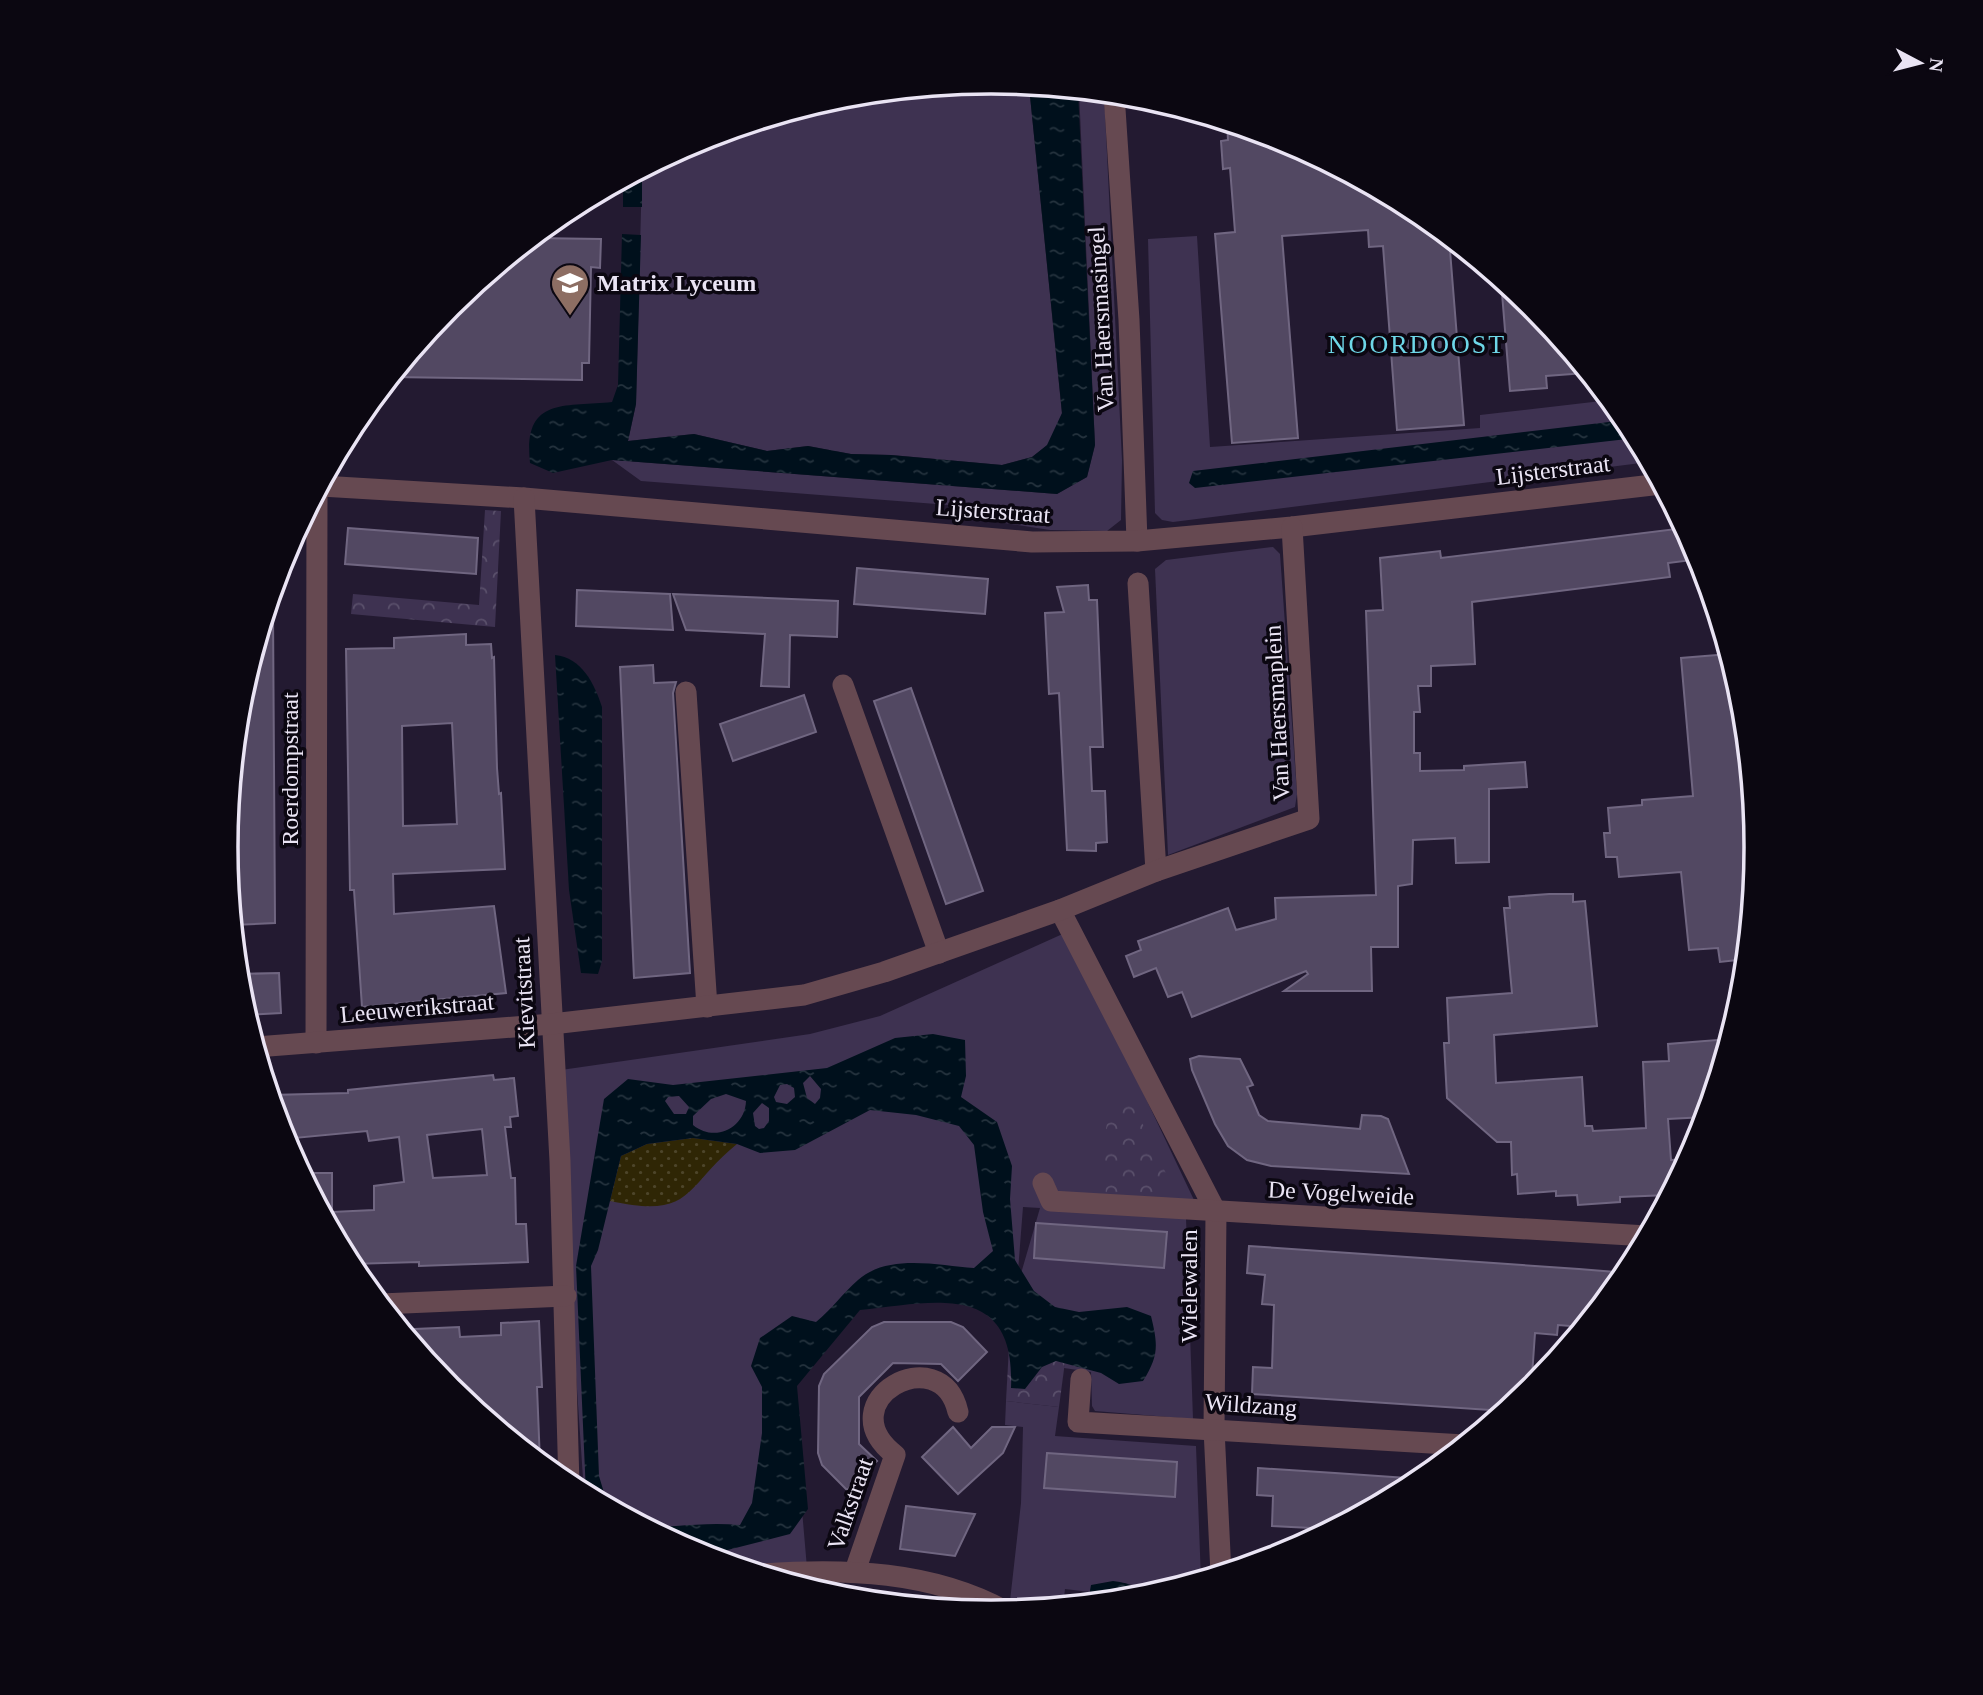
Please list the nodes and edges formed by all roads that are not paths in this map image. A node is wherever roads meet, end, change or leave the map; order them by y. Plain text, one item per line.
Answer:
1 (1115, 105) edge
2 (1652, 485) edge
3 (331, 487) edge
4 (524, 498) junction
5 (317, 512) edge
6 (1292, 527) junction
7 (1137, 541) junction
8 (1138, 583) dead end
9 (843, 685) dead end
10 (686, 692) dead end
11 (1156, 871) junction
12 (1060, 911) junction
13 (939, 953) junction
14 (707, 1007) junction
15 (552, 1024) junction
16 (316, 1043) junction
17 (265, 1046) edge
18 (1043, 1183) dead end
19 (1216, 1212) junction
20 (1637, 1235) edge
21 (566, 1296) junction
22 (392, 1304) edge
23 (1082, 1379) dead end
24 (958, 1412) dead end
25 (1214, 1429) junction
26 (1451, 1444) edge
27 (569, 1471) edge
28 (1221, 1565) edge
29 (855, 1572) junction
30 (791, 1573) edge
31 (980, 1600) edge

1 - 7 street, Van Haersmasingel
2 - 6 street, Lijsterstraat
3 - 4 street, Lijsterstraat
4 - 7 street, Lijsterstraat
4 - 15 street, Kievitstraat
5 - 16 street, Roerdompstraat
6 - 7 street, Lijsterstraat
6 - 11 street, Van Haersmaplein
8 - 11 street
9 - 13 street
10 - 14 street
11 - 12 street, Van Haersmaplein
12 - 13 street, Leeuwerikstraat
12 - 19 street, Wielewalen
13 - 14 street, Leeuwerikstraat
14 - 15 street, Leeuwerikstraat
15 - 16 street, Leeuwerikstraat
15 - 21 street, Kievitstraat
16 - 17 street, Leeuwerikstraat
18 - 19 street, De Vogelweide
19 - 20 street, De Vogelweide
19 - 25 street, Wielewalen
21 - 22 street
21 - 27 street, Kievitstraat
23 - 25 street, Wildzang
24 - 29 street, Valkstraat
25 - 26 street, Wildzang
25 - 28 street, Wielewalen
29 - 30 street, Valkstraat
29 - 31 street, Valkstraat

